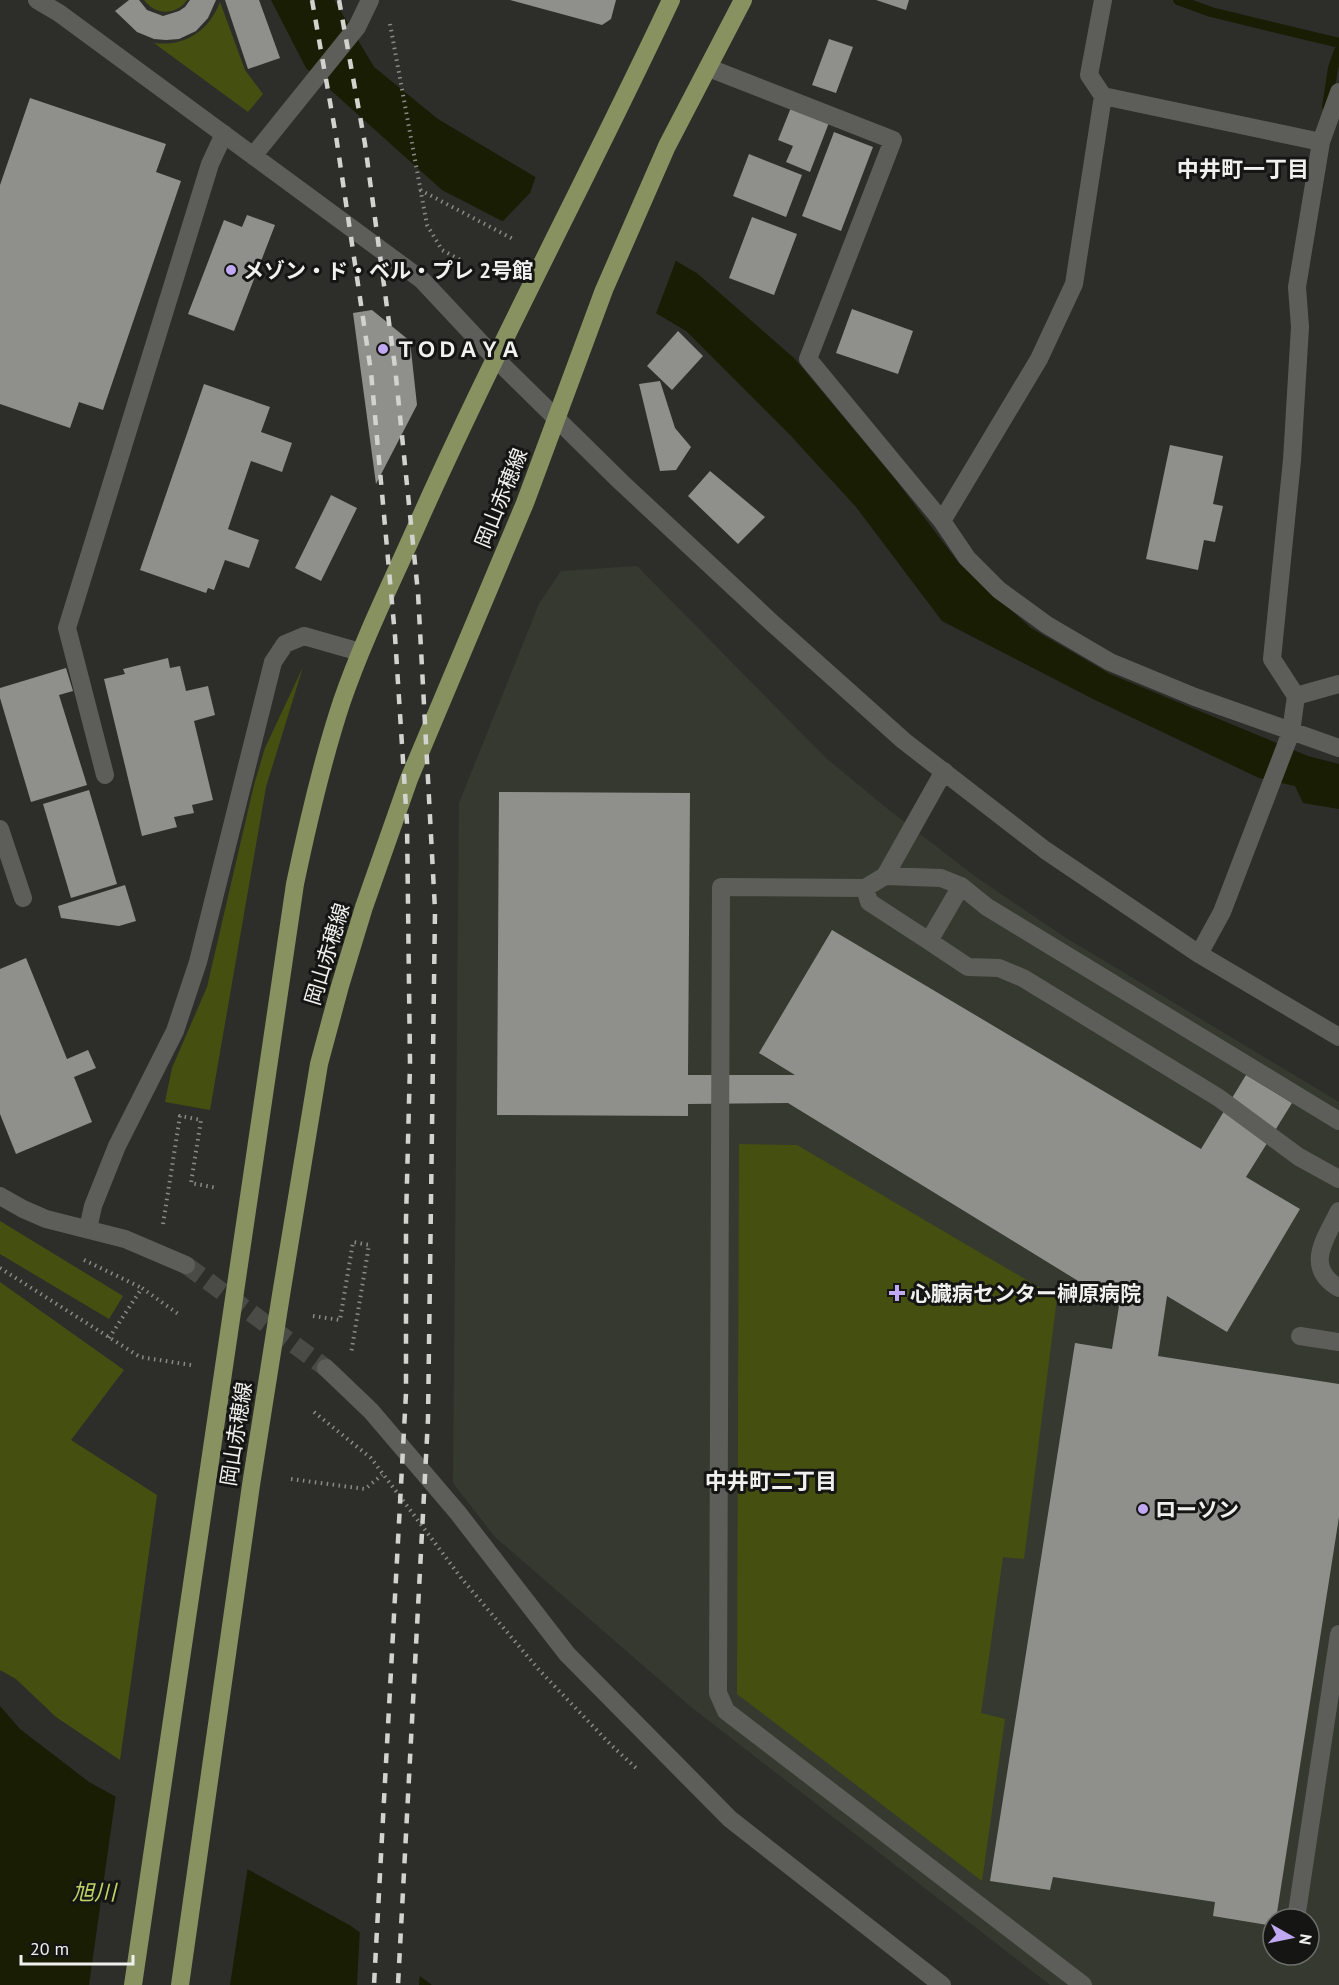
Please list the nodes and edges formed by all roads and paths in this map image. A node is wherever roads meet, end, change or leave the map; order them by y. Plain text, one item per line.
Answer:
1 (37, 0) edge
2 (370, 0) edge
3 (671, 0) edge
4 (743, 0) edge
5 (1103, 0) edge
6 (389, 19) dead end
7 (708, 68) junction
8 (1339, 92) edge
9 (1103, 96) junction
10 (224, 134) junction
11 (1321, 142) junction
12 (253, 156) junction
13 (420, 189) junction
14 (515, 240) dead end
15 (462, 261) dead end
16 (495, 358) junction
17 (556, 419) junction
18 (942, 521) junction
19 (360, 652) junction
20 (1339, 684) edge
21 (1296, 696) junction
22 (1288, 738) junction
23 (1339, 748) edge
24 (944, 771) junction
25 (105, 775) dead end
26 (0, 829) edge
27 (885, 876) junction
28 (961, 886) junction
29 (865, 888) junction
30 (23, 898) dead end
31 (929, 941) junction
32 (1199, 954) junction
33 (1339, 1037) edge
34 (1339, 1121) edge
35 (1339, 1179) edge
36 (217, 1188) dead end
37 (0, 1196) edge
38 (1339, 1211) edge
39 (163, 1224) dead end
40 (88, 1229) junction
41 (186, 1265) tunnel mouth
42 (0, 1268) edge
43 (1339, 1288) edge
44 (181, 1316) dead end
45 (313, 1316) dead end
46 (1300, 1336) dead end
47 (109, 1338) junction
48 (1339, 1342) edge
49 (351, 1354) dead end
50 (191, 1365) dead end
51 (326, 1368) tunnel mouth
52 (382, 1475) dead end
53 (291, 1479) dead end
54 (1339, 1634) edge
55 (1298, 1907) edge
56 (133, 1985) edge
57 (180, 1985) edge
58 (942, 1985) edge
59 (1083, 1985) edge

1 - 10 street
2 - 12 street
3 - 16 main road, 岡山赤穂線
4 - 7 main road, 岡山赤穂線
5 - 9 street
6 - 13 path
7 - 17 main road, 岡山赤穂線
7 - 18 street
8 - 11 street
9 - 11 street
9 - 18 street
10 - 12 street
10 - 25 street
11 - 21 street
12 - 16 street
13 - 14 path
13 - 15 path
16 - 17 street
16 - 19 main road, 岡山赤穂線
17 - 24 street
17 - 57 main road, 岡山赤穂線
18 - 22 street
19 - 40 street
19 - 56 main road, 岡山赤穂線
20 - 21 street
21 - 22 street
22 - 23 street
22 - 32 street
24 - 27 street
24 - 32 street
26 - 30 street
27 - 28 street
27 - 29 street
28 - 31 street
28 - 34 street
29 - 31 street
29 - 59 street
31 - 35 street
32 - 33 street
36 - 39 path
37 - 40 street
38 - 43 street
40 - 41 street
42 - 47 path
44 - 47 path
45 - 49 path
46 - 48 street
47 - 50 path
51 - 58 street
52 - 53 path
54 - 55 street

